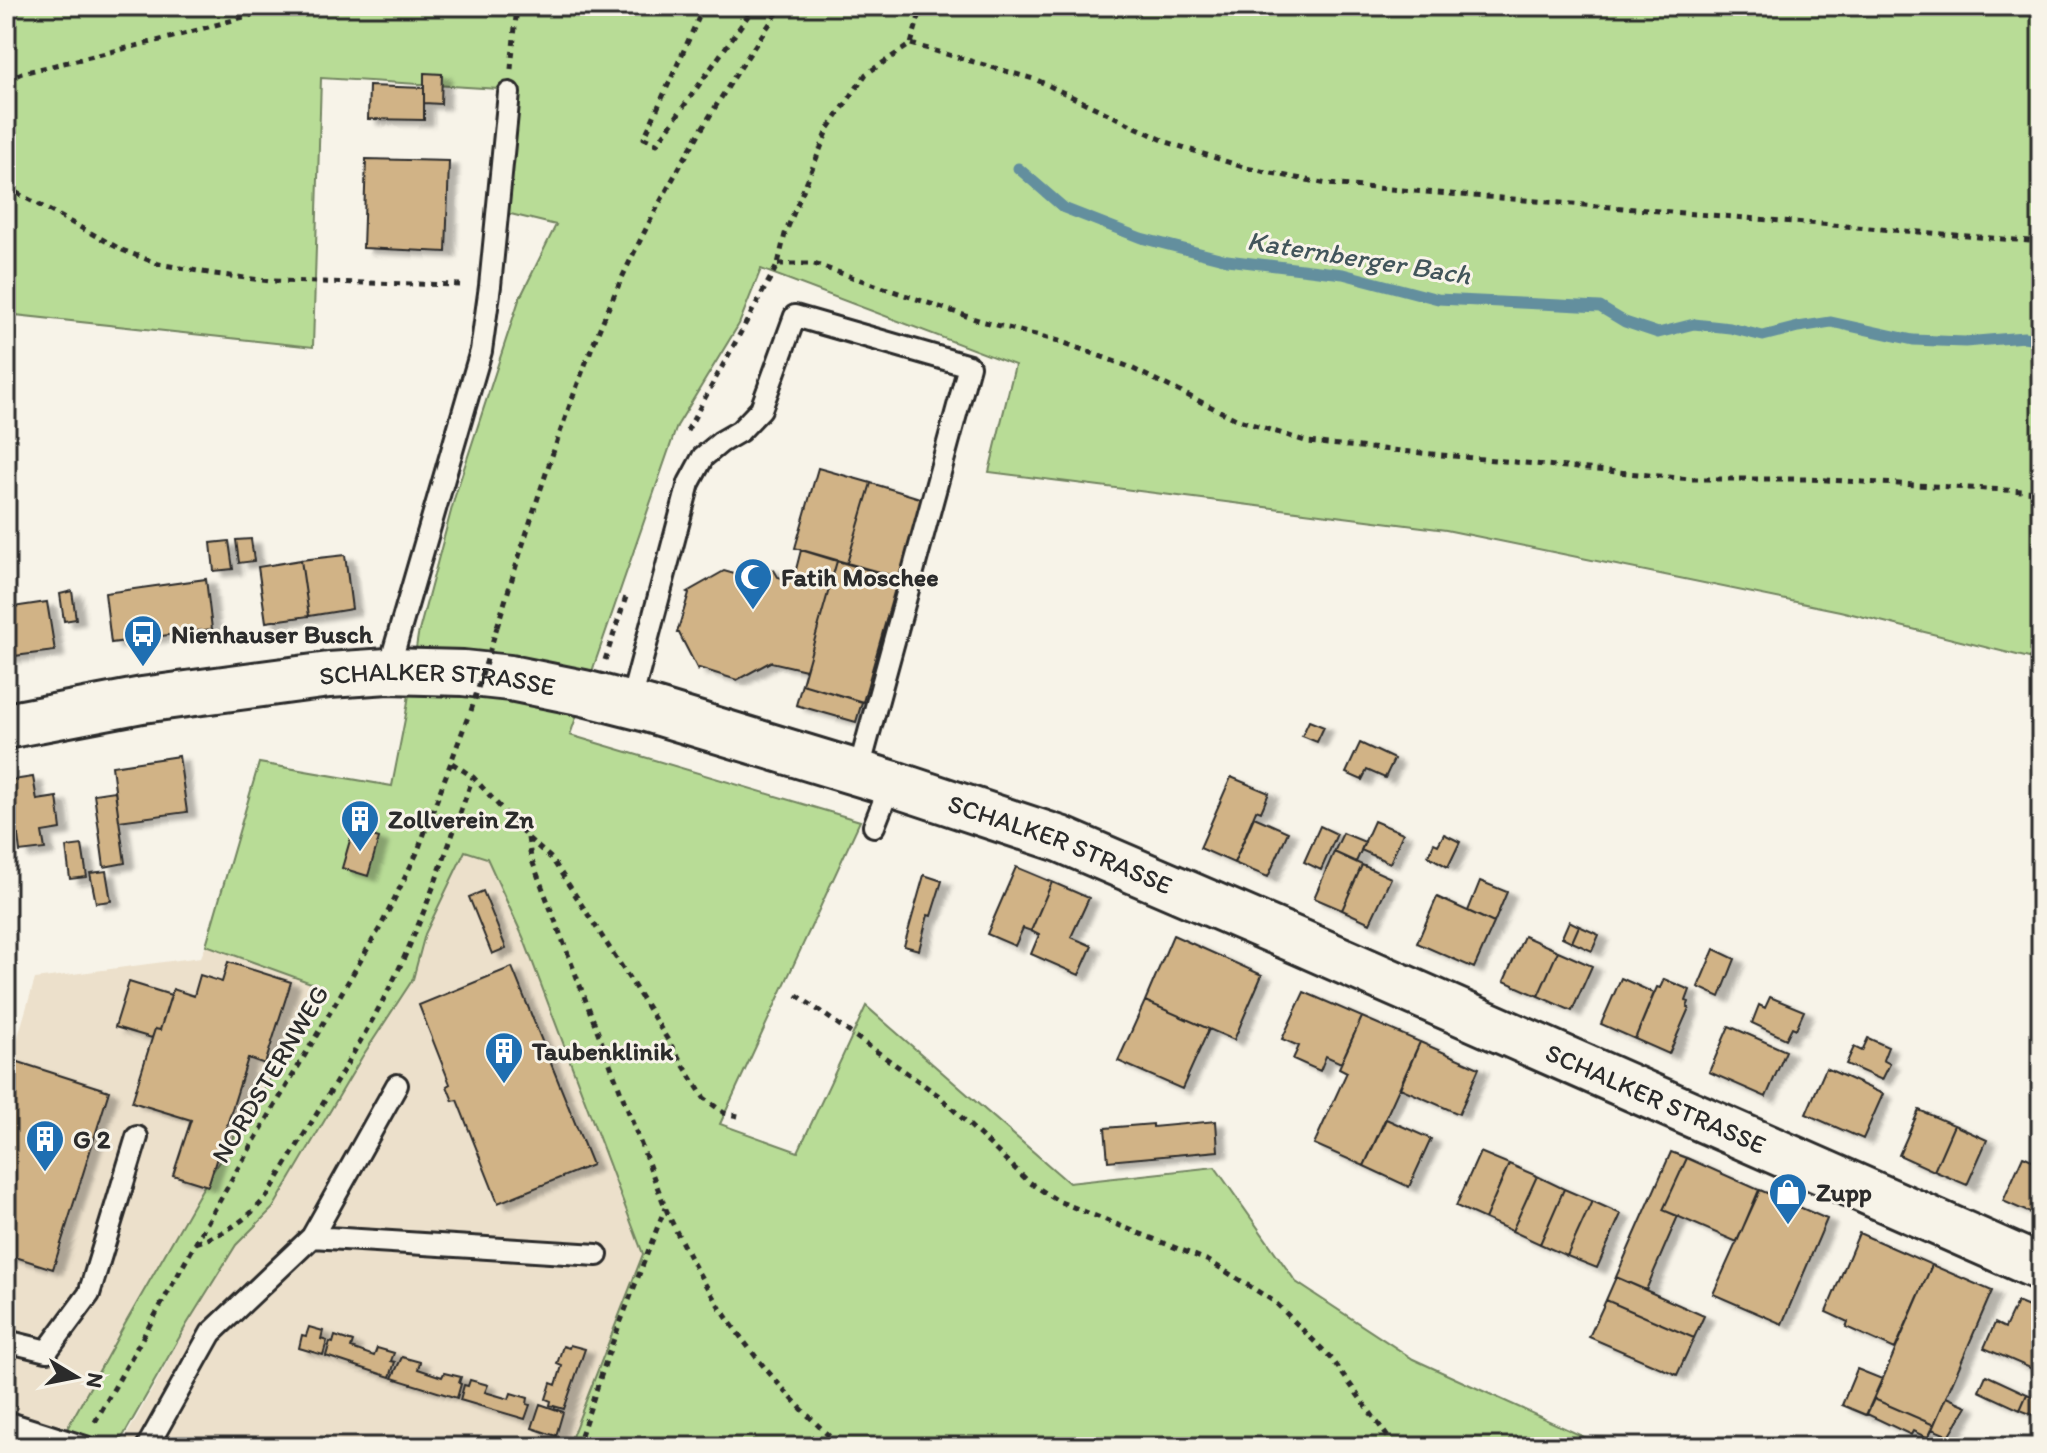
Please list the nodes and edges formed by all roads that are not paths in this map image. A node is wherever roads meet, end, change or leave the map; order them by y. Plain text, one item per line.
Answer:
1 (509, 93) road end
2 (388, 671) junction
3 (630, 705) junction
4 (11, 724) edge
5 (875, 778) junction
6 (874, 826) dead end
7 (397, 1085) dead end
8 (137, 1137) dead end
9 (312, 1237) junction
10 (597, 1255) dead end
11 (2041, 1268) edge
12 (6, 1341) edge
13 (6, 1422) edge
14 (83, 1446) edge
15 (147, 1447) edge

1 - 2 lane
2 - 3 street, SCHALKER STRASSE
2 - 4 street, SCHALKER STRASSE
3 - 5 street, SCHALKER STRASSE
3 - 5 lane
5 - 6 lane
5 - 11 street, SCHALKER STRASSE
7 - 9 lane
8 - 12 lane
9 - 10 lane
9 - 15 lane
13 - 14 lane

